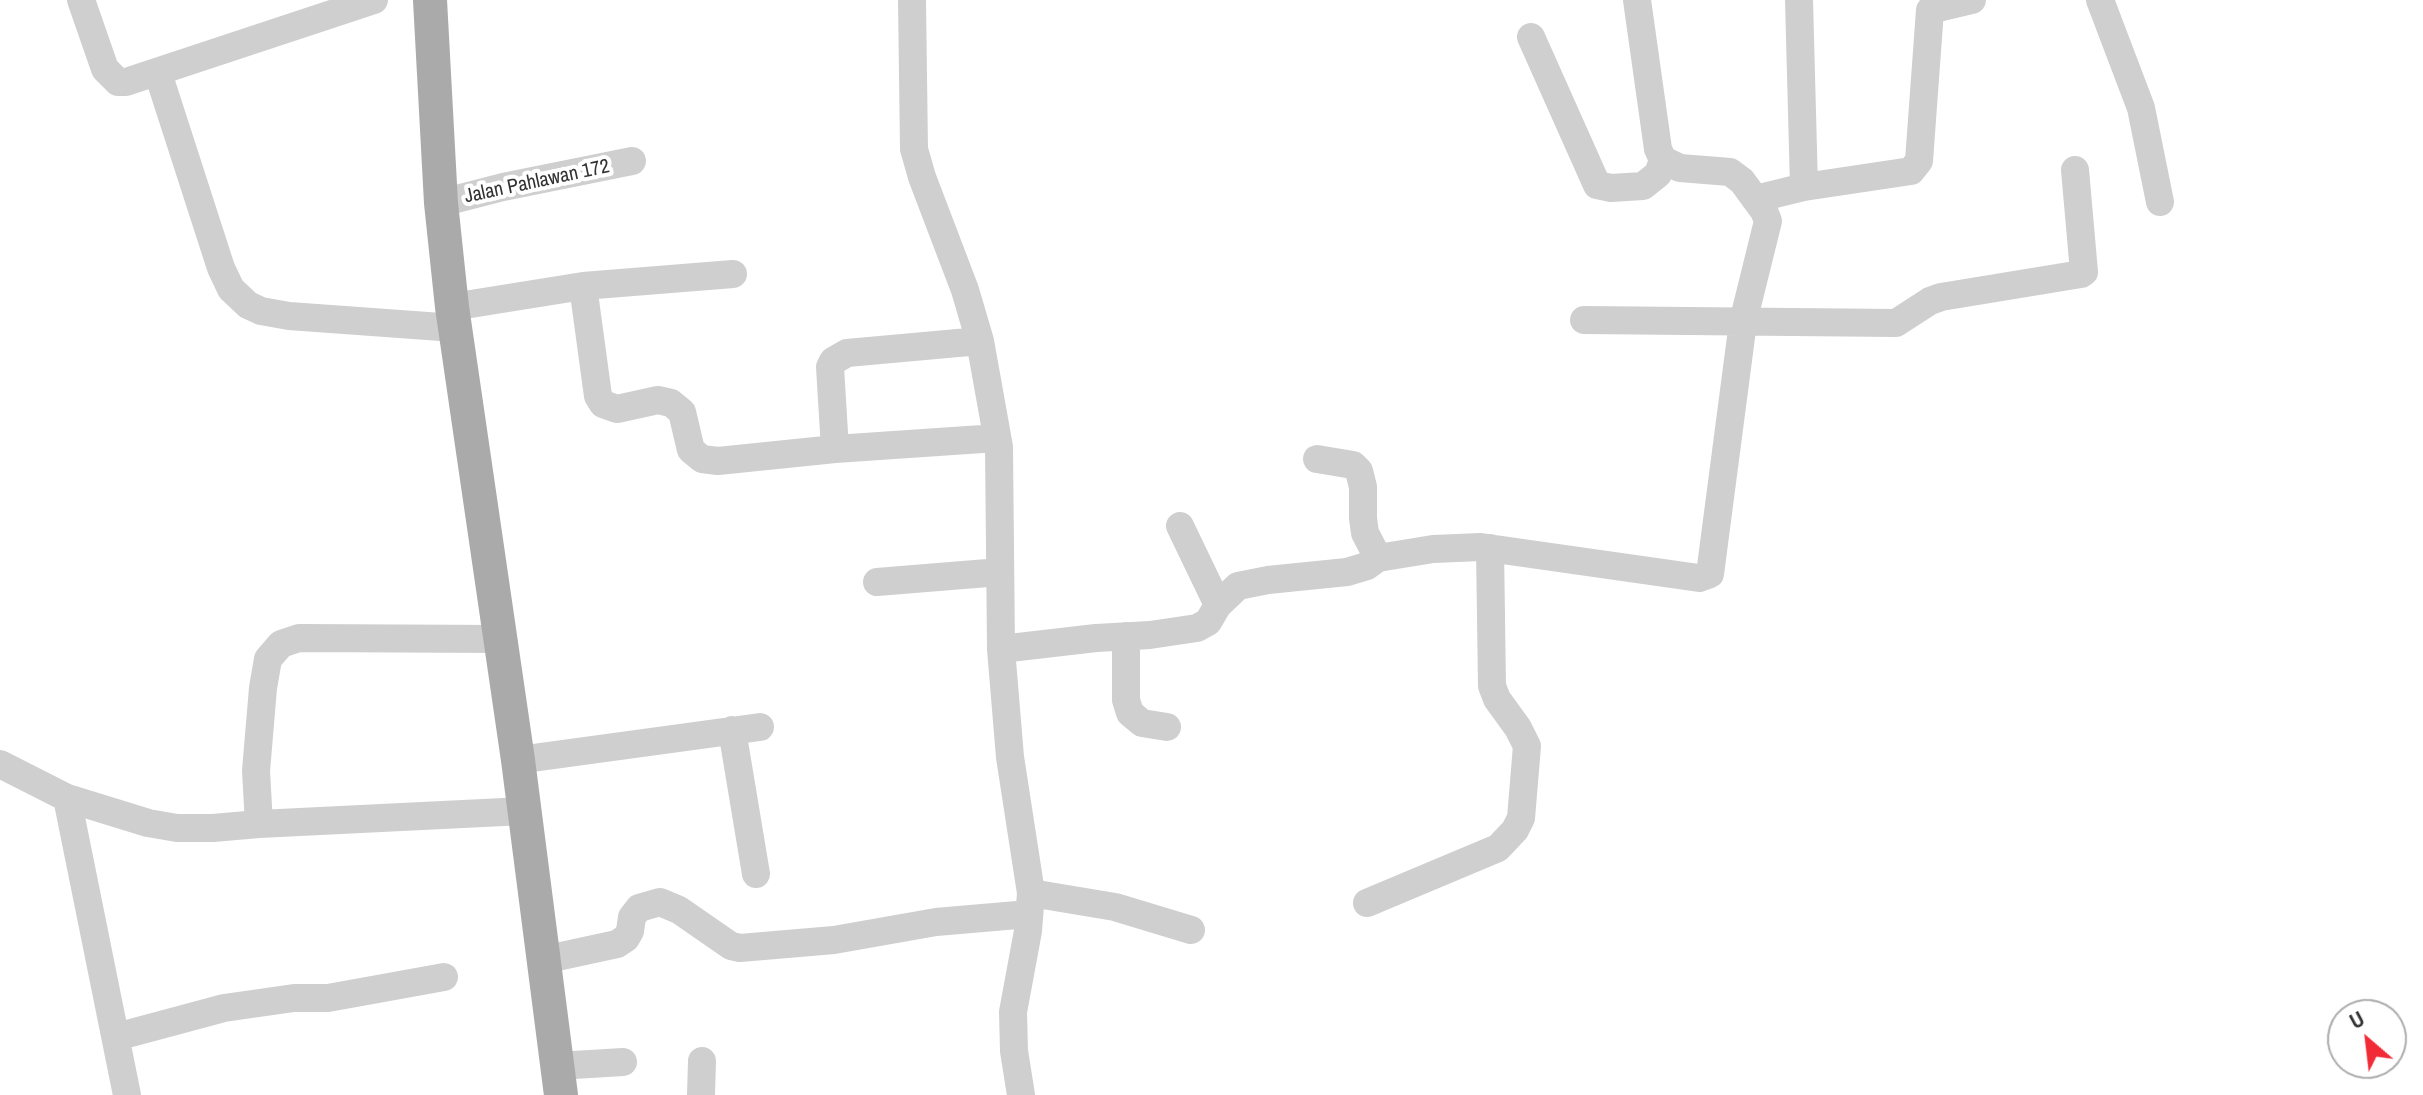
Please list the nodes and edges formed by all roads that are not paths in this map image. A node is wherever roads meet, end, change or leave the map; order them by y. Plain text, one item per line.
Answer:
1 (81, 0) edge
2 (374, 0) edge
3 (430, 0) edge
4 (912, 0) edge
5 (1637, 0) edge
6 (1799, 0) edge
7 (1972, 0) edge
8 (2100, 0) edge
9 (1531, 37) dead end
10 (158, 73) junction
11 (1663, 160) junction
12 (632, 161) dead end
13 (2075, 170) dead end
14 (1804, 187) junction
15 (1755, 199) junction
16 (2160, 202) dead end
17 (441, 203) junction
18 (733, 274) dead end
19 (583, 286) junction
20 (454, 317) junction
21 (1584, 320) dead end
22 (1743, 322) junction
23 (980, 341) junction
24 (997, 438) junction
25 (835, 449) junction
26 (1317, 459) dead end
27 (1180, 526) dead end
28 (1490, 548) junction
29 (1378, 558) junction
30 (1000, 572) junction
31 (877, 582) dead end
32 (1218, 605) junction
33 (1126, 636) junction
34 (499, 639) junction
35 (1001, 649) junction
36 (760, 727) dead end
37 (1167, 727) dead end
38 (732, 730) junction
39 (518, 760) junction
40 (0, 764) edge
41 (67, 798) junction
42 (524, 811) junction
43 (259, 824) junction
44 (756, 874) dead end
45 (1367, 903) dead end
46 (1030, 904) junction
47 (1191, 930) dead end
48 (543, 960) junction
49 (444, 977) dead end
50 (116, 1037) junction
51 (702, 1061) dead end
52 (623, 1062) dead end
53 (559, 1081) edge
54 (127, 1095) edge
55 (701, 1095) edge
56 (1021, 1095) edge

1 - 10 street
2 - 10 street
3 - 17 main road
4 - 23 street
5 - 11 street
6 - 14 street
7 - 14 street
8 - 16 street
9 - 11 street
10 - 20 street
11 - 15 street
12 - 17 street, Jalan Pahlawan 172
13 - 22 street
14 - 15 street
15 - 22 street
17 - 20 main road
18 - 19 street
19 - 20 street
19 - 25 street
20 - 34 main road
21 - 22 street
22 - 28 street
23 - 24 street
23 - 25 street
24 - 25 street
24 - 30 street
26 - 29 street
27 - 32 street
28 - 29 street
28 - 45 street
29 - 32 street
30 - 31 street
30 - 35 street
32 - 33 street
33 - 35 street
33 - 37 street
34 - 39 main road
34 - 43 street
35 - 46 street
36 - 38 street
38 - 39 street
38 - 44 street
39 - 42 main road
40 - 41 street
41 - 43 street
41 - 50 street
42 - 43 street
42 - 48 main road
46 - 47 street
46 - 48 street
46 - 56 street
48 - 53 main road
49 - 50 street
50 - 54 street
51 - 55 street
52 - 53 street

